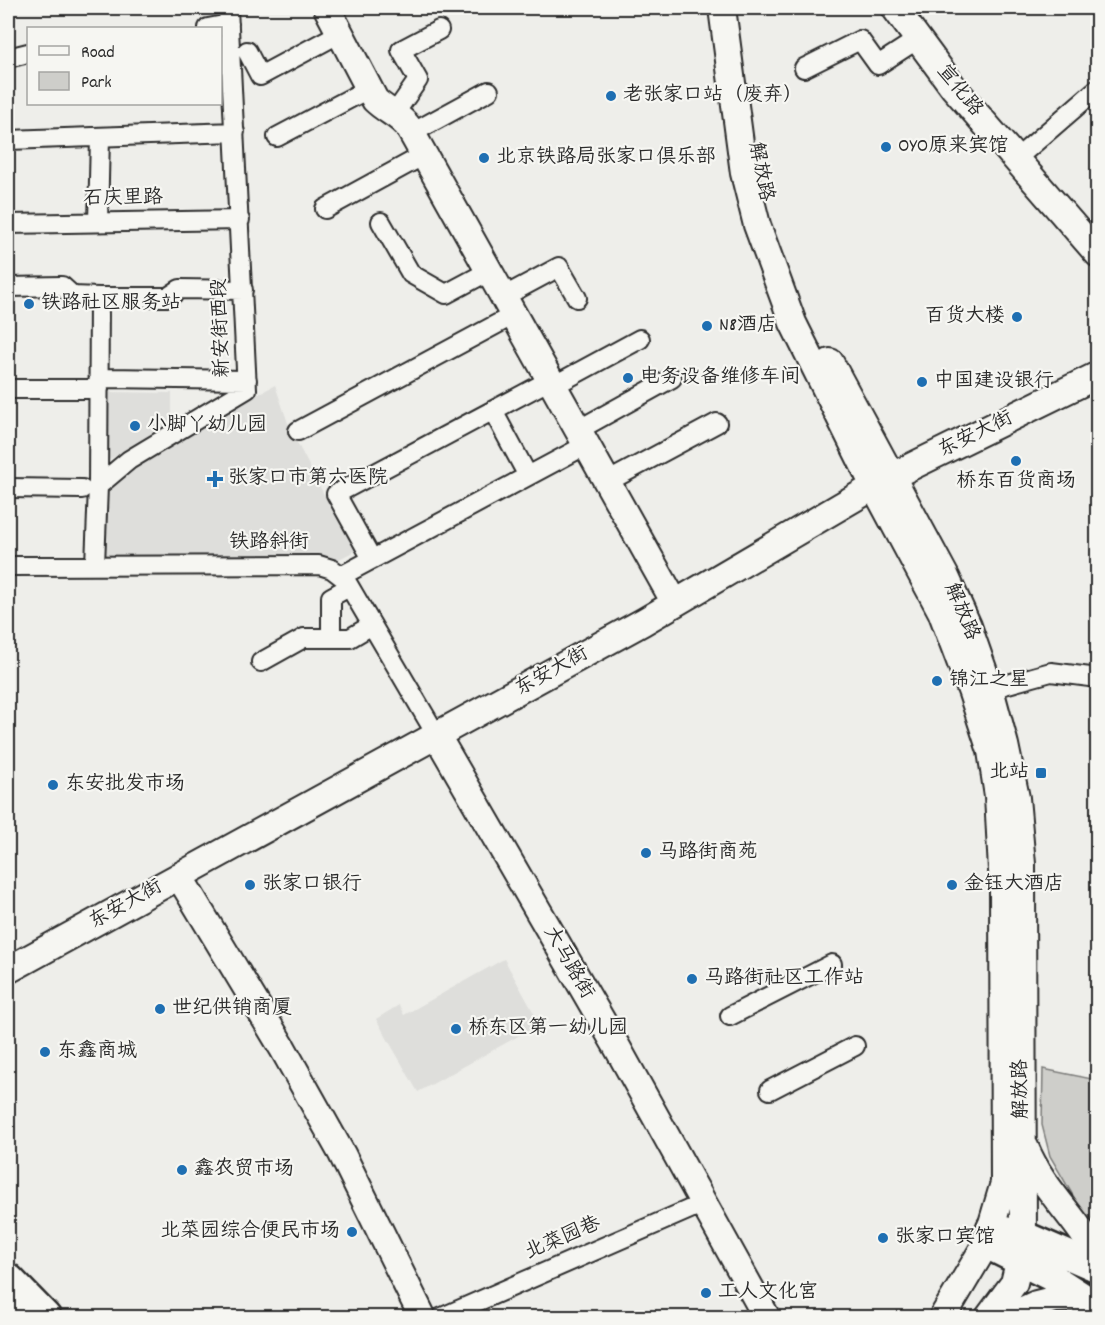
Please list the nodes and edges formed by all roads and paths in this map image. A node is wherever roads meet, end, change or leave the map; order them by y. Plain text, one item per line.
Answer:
1 (327, 8) edge
2 (722, 8) edge
3 (740, 8) edge
4 (895, 8) edge
5 (914, 8) edge
6 (229, 16) edge
7 (210, 27) edge
8 (439, 30) dead end
9 (340, 33) junction
10 (918, 39) junction
11 (247, 51) dead end
12 (27, 53) edge
13 (940, 55) junction
14 (8, 57) edge
15 (804, 68) dead end
16 (368, 88) junction
17 (1098, 88) edge
18 (489, 91) dead end
19 (395, 113) junction
20 (235, 132) junction
21 (100, 137) junction
22 (277, 137) dead end
23 (8, 140) edge
24 (418, 144) junction
25 (1022, 154) junction
26 (325, 209) dead end
27 (240, 220) junction
28 (98, 222) junction
29 (381, 222) dead end
30 (8, 224) edge
31 (1098, 230) edge
32 (1098, 254) edge
33 (489, 271) junction
34 (8, 287) edge
35 (243, 290) junction
36 (99, 297) junction
37 (577, 298) dead end
38 (509, 306) junction
39 (640, 339) dead end
40 (1098, 375) edge
41 (672, 378) dead end
42 (247, 380) junction
43 (103, 383) junction
44 (552, 383) junction
45 (8, 389) edge
46 (493, 411) junction
47 (717, 423) dead end
48 (298, 431) dead end
49 (582, 437) junction
50 (528, 476) junction
51 (883, 481) junction
52 (607, 482) junction
53 (90, 487) junction
54 (8, 488) edge
55 (372, 559) junction
56 (95, 565) junction
57 (8, 566) edge
58 (345, 581) junction
59 (675, 603) junction
60 (372, 626) junction
61 (331, 638) junction
62 (261, 662) dead end
63 (1098, 678) edge
64 (990, 688) junction
65 (437, 736) junction
66 (179, 876) junction
67 (832, 964) dead end
68 (8, 970) edge
69 (730, 1016) dead end
70 (855, 1046) dead end
71 (770, 1090) dead end
72 (1013, 1139) junction
73 (704, 1203) junction
74 (989, 1236) junction
75 (1021, 1248) junction
76 (1098, 1257) edge
77 (1098, 1268) edge
78 (8, 1281) edge
79 (1090, 1303) edge
80 (44, 1317) edge
81 (423, 1317) edge
82 (440, 1317) edge
83 (767, 1317) edge
84 (943, 1317) edge
85 (988, 1317) edge
86 (1006, 1317) edge

1 - 9 main road
2 - 51 main road, 解放路
3 - 51 main road, 解放路
4 - 10 main road, 宣化路
5 - 13 main road, 宣化路
6 - 7 street
6 - 20 street, 新安街西段
8 - 19 street
9 - 11 street
9 - 16 main road
10 - 13 main road, 宣化路
10 - 15 street
12 - 14 street
13 - 25 main road, 宣化路
16 - 19 main road
16 - 22 street
17 - 25 street
18 - 24 street
19 - 24 main road
20 - 21 street
20 - 27 street, 新安街西段
21 - 23 street
21 - 28 street
24 - 26 street
24 - 33 main road
25 - 31 main road, 宣化路
25 - 32 main road, 宣化路
27 - 28 street, 石庆里路
27 - 35 street, 新安街西段
28 - 30 street, 石庆里路
29 - 33 street
33 - 38 main road
34 - 36 street
35 - 36 street
35 - 42 street, 新安街西段
36 - 43 street
37 - 38 street
38 - 44 main road
38 - 48 street
39 - 44 street
40 - 51 main road, 东安大街
41 - 49 street
42 - 43 street
42 - 53 street, 新安街西段
43 - 45 street
43 - 53 street
44 - 46 street
44 - 49 main road
46 - 50 street
46 - 55 street
47 - 52 street
49 - 50 street
49 - 52 main road
50 - 55 street
51 - 59 main road, 东安大街
51 - 64 main road, 解放路
51 - 72 main road, 解放路
52 - 59 main road
53 - 54 street
53 - 56 street
55 - 58 street
56 - 57 street, 铁路斜街
56 - 58 street, 铁路斜街
58 - 60 street
58 - 61 street
59 - 65 main road, 东安大街
60 - 61 street
60 - 65 street
61 - 62 street
63 - 64 street
64 - 72 main road, 解放路
65 - 66 main road, 东安大街
65 - 73 main road, 大马路街
66 - 68 main road, 东安大街
66 - 81 main road
67 - 69 street
70 - 71 street
72 - 74 main road
72 - 75 main road, 解放路
72 - 76 main road
73 - 82 street, 北菜园巷
73 - 83 main road, 大马路街
74 - 75 main road
74 - 84 main road
75 - 77 main road
75 - 79 main road
75 - 85 main road, 解放路
78 - 80 highway
79 - 86 main road

